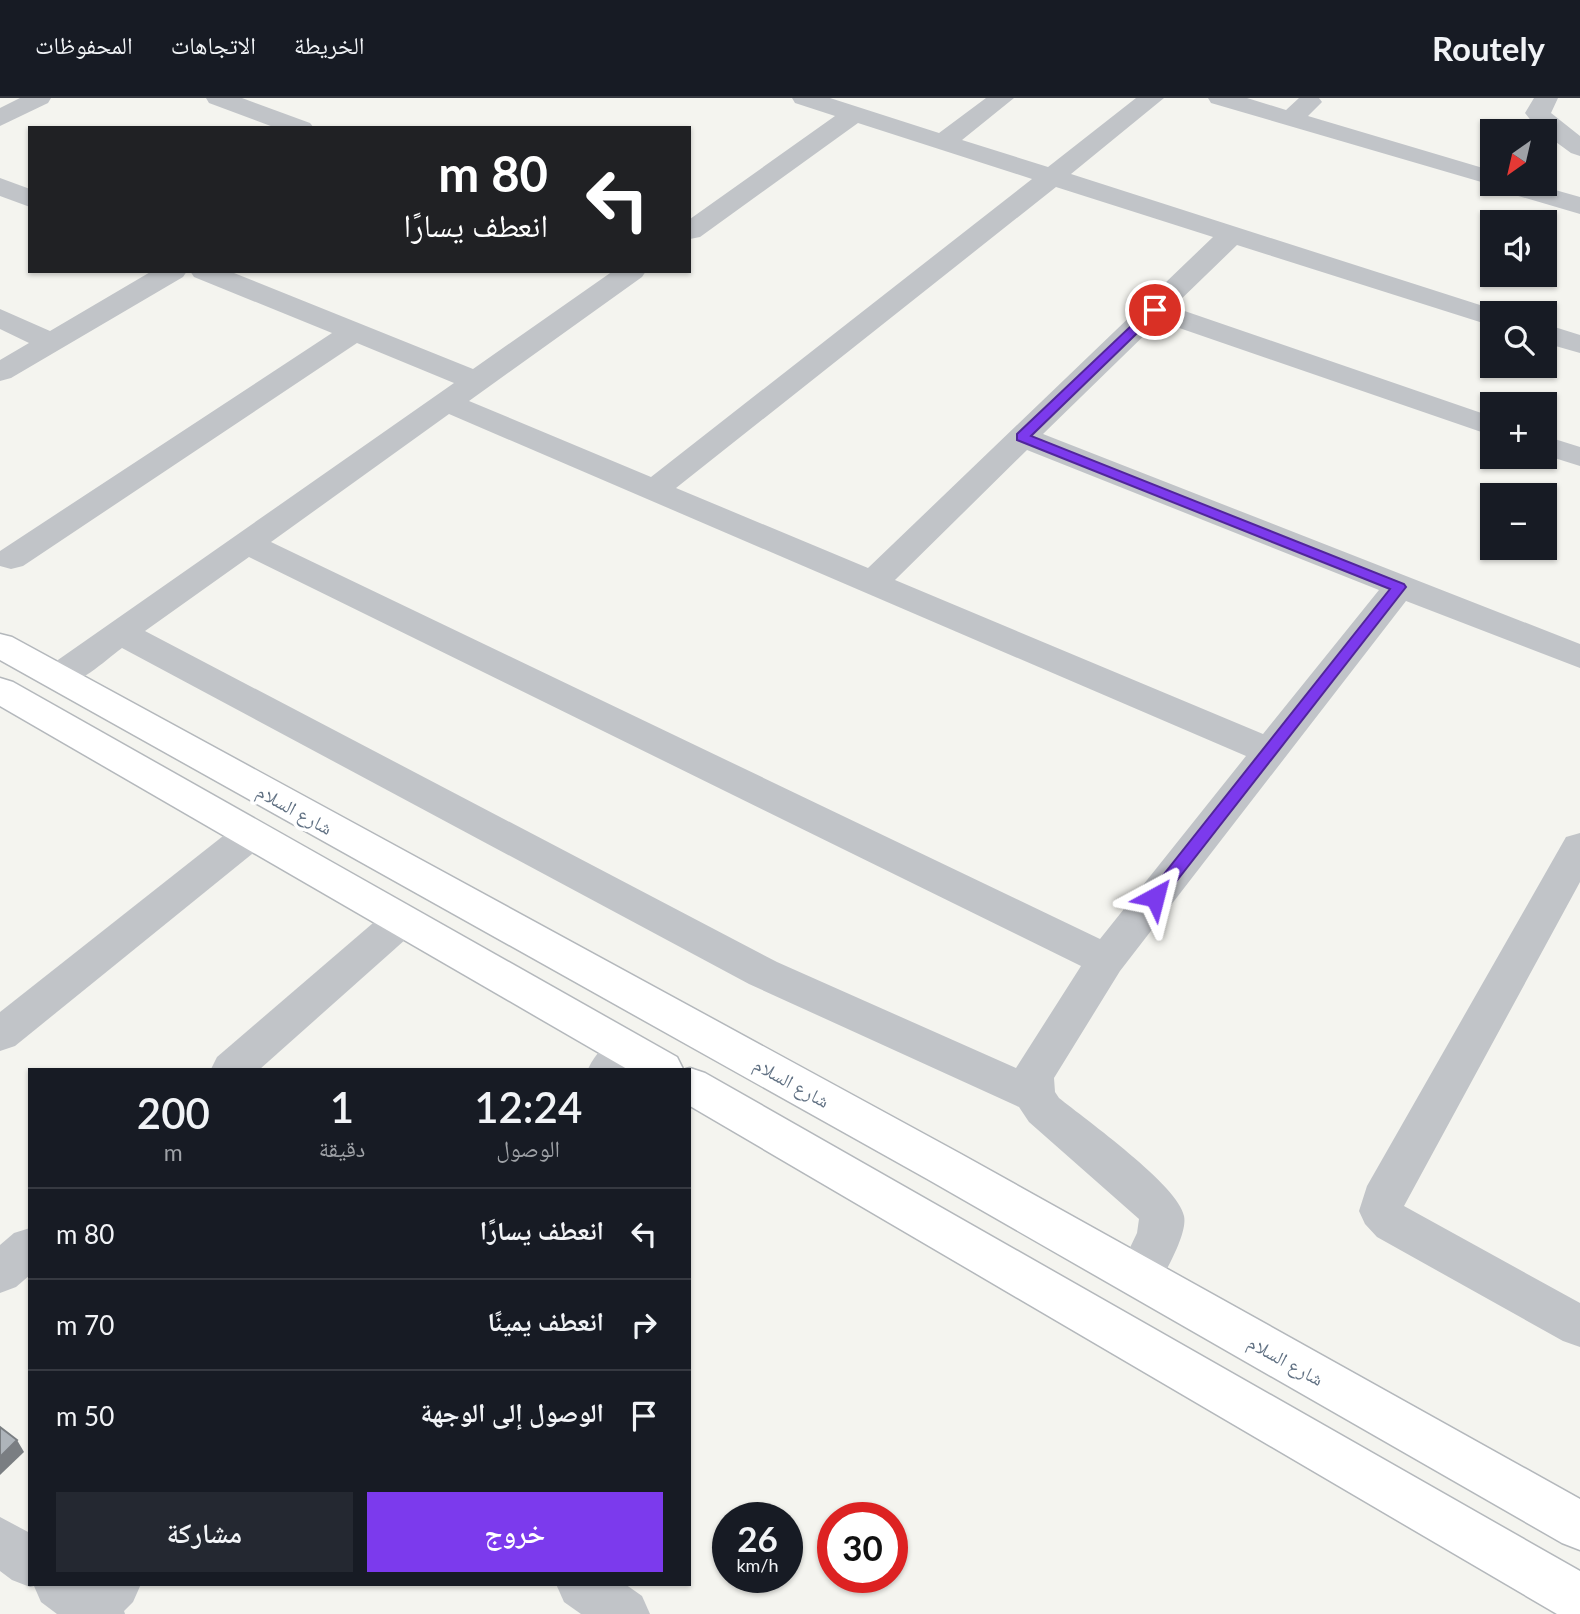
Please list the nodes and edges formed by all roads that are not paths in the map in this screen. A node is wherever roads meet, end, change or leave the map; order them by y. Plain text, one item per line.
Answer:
1 (39, 98) edge
2 (218, 98) edge
3 (804, 98) edge
4 (1002, 98) edge
5 (1152, 98) edge
6 (1220, 98) edge
7 (1313, 98) edge
8 (1546, 98) edge
9 (855, 114) junction
10 (0, 118) edge
11 (1290, 119) junction
12 (295, 126) edge
13 (943, 142) junction
14 (1580, 148) edge
15 (1051, 176) junction
16 (1480, 176) edge
17 (0, 187) edge
18 (1547, 196) edge
19 (28, 198) edge
20 (1580, 206) edge
21 (691, 230) edge
22 (1231, 236) junction
23 (170, 273) edge
24 (209, 273) edge
25 (629, 273) edge
26 (1155, 310) junction
27 (1480, 313) edge
28 (0, 318) edge
29 (354, 332) junction
30 (1557, 337) edge
31 (51, 342) junction
32 (1580, 344) edge
33 (0, 372) edge
34 (476, 381) junction
35 (446, 402) junction
36 (1480, 422) edge
37 (1022, 437) junction
38 (1557, 449) edge
39 (1580, 457) edge
40 (654, 490) junction
41 (247, 543) junction
42 (11, 559) dead end
43 (872, 583) junction
44 (1399, 587) junction
45 (120, 632) junction
46 (0, 645) edge
47 (1580, 657) edge
48 (57, 677) junction
49 (0, 690) edge
50 (1269, 751) junction
51 (250, 835) junction
52 (1580, 847) edge
53 (401, 921) junction
54 (1106, 960) junction
55 (0, 1035) edge
56 (633, 1063) edge
57 (233, 1068) edge
58 (691, 1086) edge
59 (1034, 1095) junction
60 (28, 1249) edge
61 (0, 1273) edge
62 (1139, 1277) junction
63 (1580, 1326) edge
64 (1580, 1526) edge
65 (0, 1541) edge
66 (28, 1562) edge
67 (585, 1586) edge
68 (1580, 1599) edge
69 (624, 1614) edge

1 - 10 street
2 - 12 street
3 - 9 street
4 - 13 street
5 - 15 street
6 - 11 street
7 - 11 street
8 - 14 street
9 - 13 street
9 - 21 street
11 - 16 street
13 - 15 street
15 - 22 street
15 - 40 street
17 - 19 street
18 - 20 street
22 - 26 street
22 - 27 street
23 - 31 street
24 - 29 street
25 - 34 street
26 - 36 street
26 - 37 street
28 - 31 street
29 - 34 street
29 - 42 street
30 - 32 street
31 - 33 street
34 - 35 street
35 - 40 street
35 - 41 street
37 - 43 street
37 - 44 street
38 - 39 street
40 - 43 street
41 - 45 street
41 - 54 street
43 - 50 street
44 - 47 street
44 - 50 street
45 - 48 street
45 - 59 street
46 - 48 main road, شارع السلام
48 - 62 main road, شارع السلام
49 - 51 main road
50 - 54 street
51 - 53 main road
51 - 55 street
52 - 63 street
53 - 56 main road
53 - 57 street
54 - 59 street
58 - 68 main road
59 - 62 street
60 - 61 street
62 - 64 main road, شارع السلام
65 - 66 street
67 - 69 street

